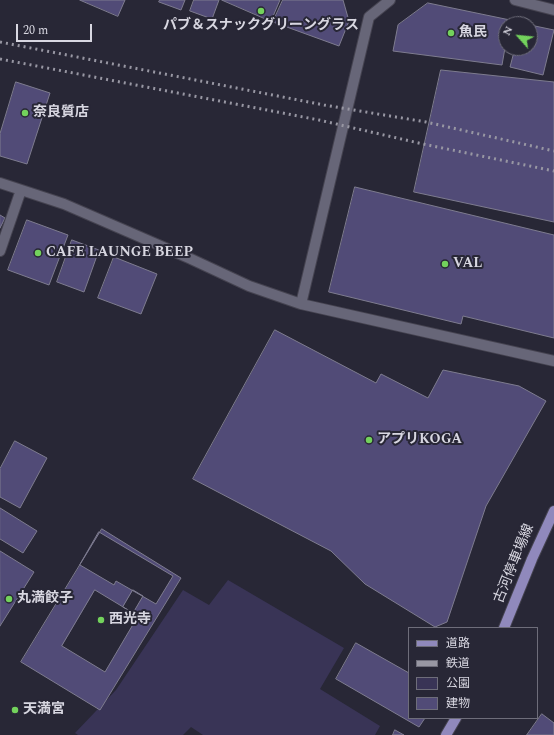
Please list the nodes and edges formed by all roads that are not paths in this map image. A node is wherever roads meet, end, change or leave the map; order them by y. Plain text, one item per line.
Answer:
1 (515, 0) edge
2 (384, 1) edge
3 (554, 10) edge
4 (0, 183) edge
5 (21, 190) junction
6 (0, 251) edge
7 (301, 304) junction
8 (554, 360) edge
9 (554, 511) edge
10 (551, 525) edge
11 (504, 627) edge
12 (455, 719) edge
13 (446, 735) edge

1 - 3 street
2 - 7 street
4 - 5 street
5 - 6 street
5 - 7 street
7 - 8 street
9 - 10 main road, 古河停車場線
10 - 11 main road, 古河停車場線
12 - 13 main road

